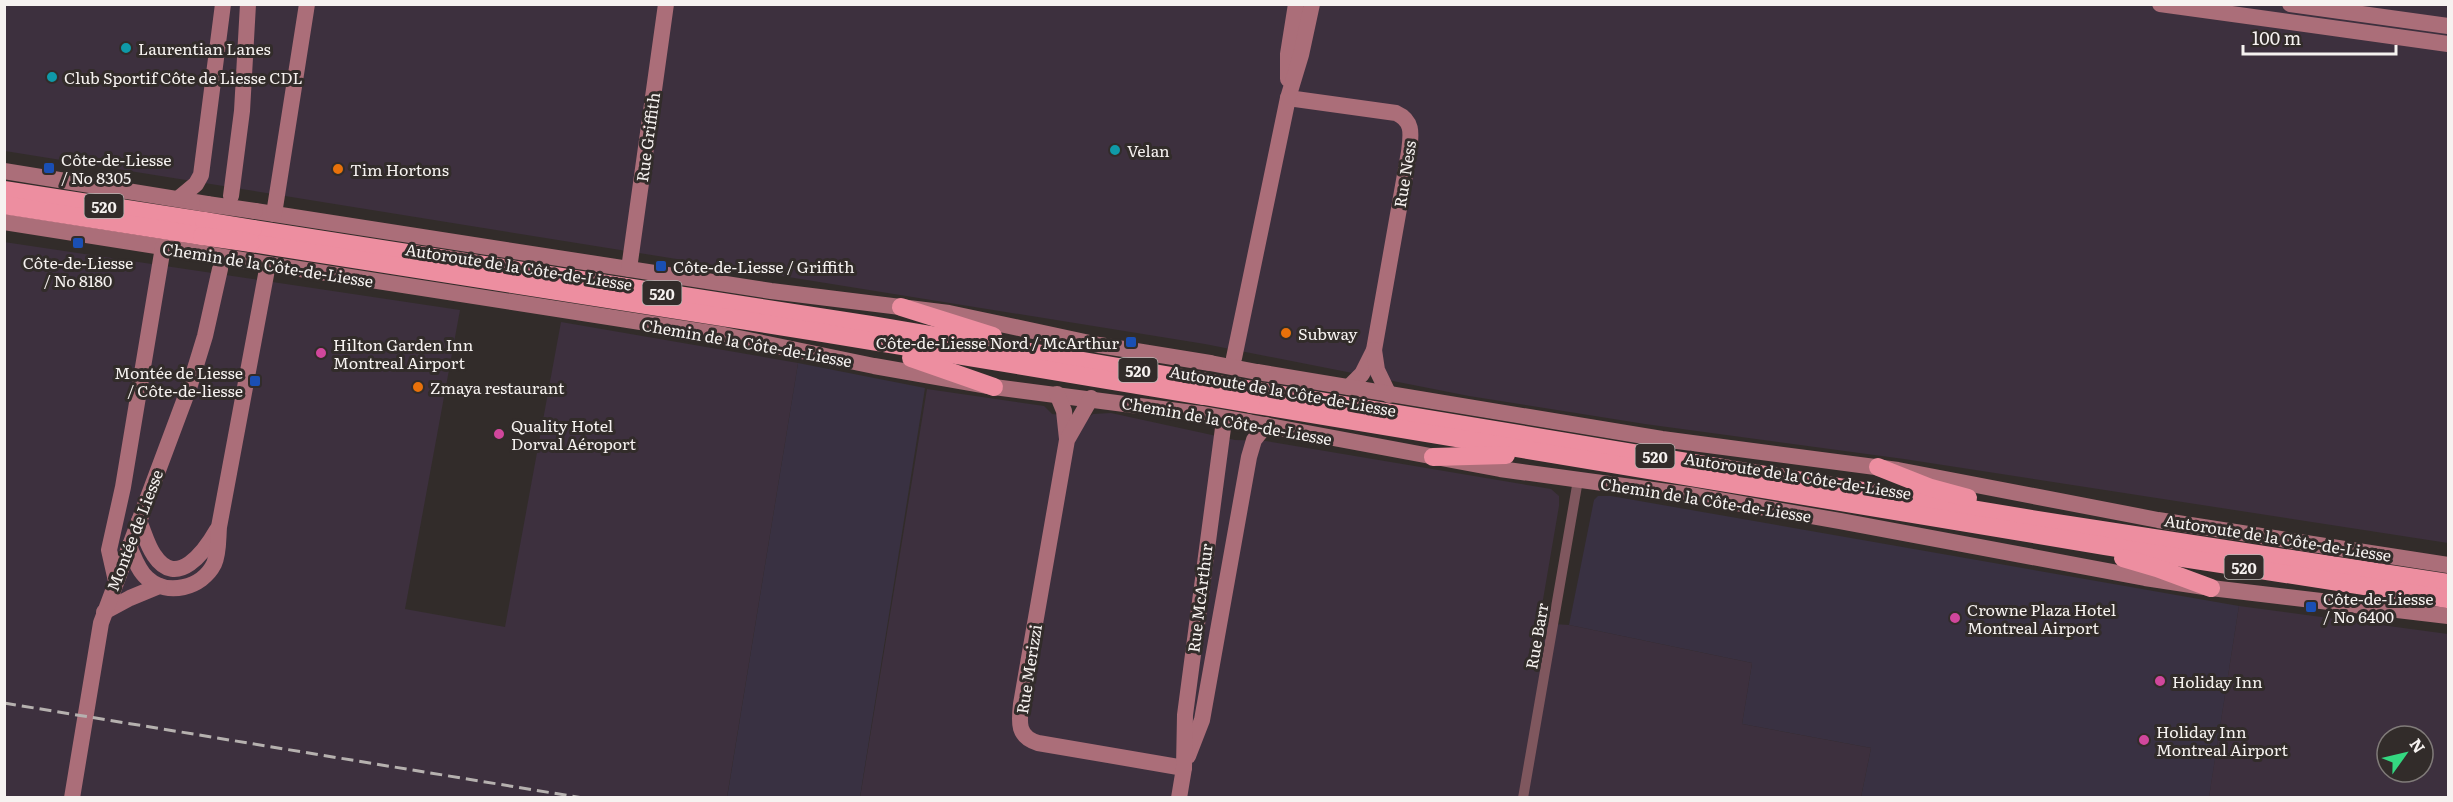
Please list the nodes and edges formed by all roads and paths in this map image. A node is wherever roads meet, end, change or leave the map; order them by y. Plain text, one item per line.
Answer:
1 (223, 4) edge
2 (248, 4) edge
3 (307, 4) edge
4 (315, 4) edge
5 (666, 4) edge
6 (1296, 4) edge
7 (1312, 4) edge
8 (2160, 4) edge
9 (2290, 4) edge
10 (2448, 26) edge
11 (2448, 44) edge
12 (299, 56) junction
13 (1288, 98) junction
14 (4, 171) edge
15 (4, 190) edge
16 (231, 196) dead end
17 (178, 199) junction
18 (4, 205) edge
19 (274, 214) junction
20 (4, 222) edge
21 (203, 228) junction
22 (252, 236) junction
23 (163, 248) junction
24 (268, 264) junction
25 (220, 269) dead end
26 (629, 269) junction
27 (901, 307) junction
28 (823, 333) junction
29 (1374, 350) junction
30 (1070, 358) junction
31 (1234, 358) dead end
32 (994, 387) junction
33 (1350, 387) junction
34 (1205, 389) junction
35 (1057, 394) junction
36 (1389, 395) junction
37 (1252, 397) junction
38 (1090, 398) junction
39 (1266, 425) junction
40 (1223, 428) dead end
41 (1067, 440) junction
42 (1545, 453) junction
43 (1433, 457) junction
44 (1878, 467) junction
45 (1578, 480) junction
46 (139, 521) junction
47 (2056, 523) junction
48 (219, 527) junction
49 (2041, 535) junction
50 (129, 546) junction
51 (2448, 565) edge
52 (116, 581) junction
53 (2448, 583) edge
54 (159, 586) junction
55 (2211, 588) junction
56 (2448, 599) edge
57 (104, 612) junction
58 (2448, 616) edge
59 (1184, 768) junction
60 (72, 798) edge
61 (1179, 798) edge
62 (1523, 798) edge

1 - 17 street
2 - 16 street
3 - 12 street
4 - 12 street
5 - 26 street, Rue Griffith
6 - 13 street
7 - 13 street
8 - 11 street
9 - 10 street
12 - 19 street
13 - 29 street, Rue Ness
13 - 31 street
14 - 17 street, Chemin de la Côte-de-Liesse
15 - 21 highway, Autoroute de la Côte-de-Liesse / 520
17 - 21 street, Chemin de la Côte-de-Liesse
18 - 21 highway, Autoroute de la Côte-de-Liesse / 520
19 - 22 street, Chemin de la Côte-de-Liesse
19 - 26 street, Chemin de la Côte-de-Liesse
20 - 23 street, Chemin de la Côte-de-Liesse
21 - 22 highway, Autoroute de la Côte-de-Liesse / 520, bridge
21 - 22 street, Chemin de la Côte-de-Liesse, bridge
21 - 23 street, Chemin de la Côte-de-Liesse
22 - 24 street, Chemin de la Côte-de-Liesse
22 - 28 highway, Autoroute de la Côte-de-Liesse / 520
22 - 30 highway, Autoroute de la Côte-de-Liesse / 520
23 - 52 street
24 - 32 street, Chemin de la Côte-de-Liesse
24 - 48 street
25 - 46 street, Montée de Liesse
26 - 27 street, Chemin de la Côte-de-Liesse
27 - 30 highway
27 - 34 street, Chemin de la Côte-de-Liesse
28 - 32 highway
28 - 34 highway, Autoroute de la Côte-de-Liesse / 520
29 - 33 street, Rue Ness
29 - 36 street, Rue Ness
30 - 34 highway, Autoroute de la Côte-de-Liesse / 520
32 - 35 street, Chemin de la Côte-de-Liesse
33 - 36 street, Chemin de la Côte-de-Liesse
33 - 37 street, Chemin de la Côte-de-Liesse
34 - 37 highway, Autoroute de la Côte-de-Liesse / 520, bridge
34 - 37 street, Chemin de la Côte-de-Liesse, bridge
34 - 38 street, Chemin de la Côte-de-Liesse
35 - 38 street, Chemin de la Côte-de-Liesse
35 - 41 street, Rue Merizzi
36 - 44 street, Chemin de la Côte-de-Liesse
37 - 39 street, Chemin de la Côte-de-Liesse
37 - 42 highway, Autoroute de la Côte-de-Liesse / 520
37 - 47 highway, Autoroute de la Côte-de-Liesse / 520
38 - 41 street, Rue Merizzi
39 - 43 street, Chemin de la Côte-de-Liesse
39 - 59 street
40 - 59 street, Rue McArthur
41 - 59 street, Rue Merizzi
42 - 43 highway
42 - 49 highway, Autoroute de la Côte-de-Liesse / 520
43 - 45 street, Chemin de la Côte-de-Liesse
44 - 47 highway
44 - 51 street, Chemin de la Côte-de-Liesse
45 - 55 street, Chemin de la Côte-de-Liesse
45 - 62 street, Rue Barr
46 - 48 street
46 - 50 street, Montée de Liesse
47 - 53 highway, Autoroute de la Côte-de-Liesse / 520
48 - 54 street
49 - 55 highway
49 - 56 highway, Autoroute de la Côte-de-Liesse / 520
50 - 52 street, Montée de Liesse
50 - 54 street
52 - 57 street, Montée de Liesse
54 - 57 street
55 - 58 street, Chemin de la Côte-de-Liesse
57 - 60 street, Montée de Liesse
59 - 61 street

